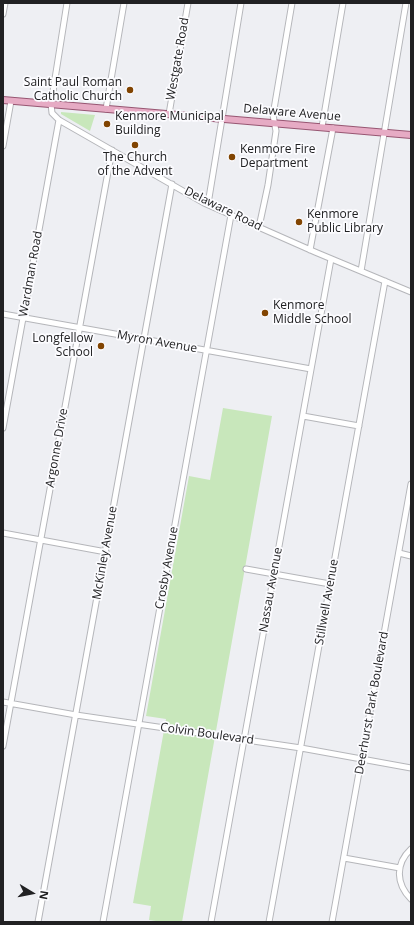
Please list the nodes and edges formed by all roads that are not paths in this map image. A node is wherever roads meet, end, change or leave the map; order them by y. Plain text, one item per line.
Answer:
1 (5, 3) edge
2 (67, 3) edge
3 (124, 3) edge
4 (188, 3) edge
5 (241, 3) edge
6 (292, 3) edge
7 (343, 3) edge
8 (406, 3) edge
9 (3, 14) edge
10 (3, 100) edge
11 (11, 101) junction
12 (51, 104) junction
13 (106, 109) junction
14 (169, 114) junction
15 (222, 118) junction
16 (60, 120) junction
17 (275, 123) junction
18 (322, 127) junction
19 (333, 128) junction
20 (385, 133) junction
21 (411, 135) edge
22 (3, 146) edge
23 (112, 150) junction
24 (172, 184) junction
25 (208, 204) junction
26 (231, 215) junction
27 (259, 227) junction
28 (310, 250) junction
29 (331, 259) junction
30 (361, 271) junction
31 (385, 281) junction
32 (411, 292) edge
33 (3, 314) edge
34 (23, 318) junction
35 (79, 328) junction
36 (144, 340) junction
37 (207, 351) junction
38 (311, 370) junction
39 (302, 416) junction
40 (359, 426) junction
41 (3, 428) edge
42 (411, 484) edge
43 (3, 533) edge
44 (40, 540) junction
45 (106, 552) junction
46 (399, 553) junction
47 (411, 556) edge
48 (246, 569) dead end
49 (274, 574) junction
50 (330, 584) junction
51 (3, 702) edge
52 (11, 703) junction
53 (76, 715) junction
54 (139, 724) junction
55 (244, 739) junction
56 (3, 746) edge
57 (301, 748) junction
58 (361, 759) junction
59 (411, 768) edge
60 (411, 850) edge
61 (344, 858) junction
62 (400, 868) junction
63 (411, 900) edge
64 (38, 922) edge
65 (103, 922) edge
66 (211, 922) edge
67 (269, 922) edge
68 (332, 922) edge

1 - 9 street
2 - 12 street
3 - 13 street
4 - 14 street, Westgate Road
5 - 15 street
6 - 17 street
7 - 18 street
8 - 20 street
10 - 11 main road, Delaware Avenue
11 - 12 main road, Delaware Avenue
11 - 22 street
12 - 13 main road, Delaware Avenue
12 - 16 street
13 - 14 main road, Delaware Avenue
14 - 15 main road, Delaware Avenue
15 - 17 main road, Delaware Avenue
15 - 25 street
16 - 23 street, Delaware Road
16 - 34 street, Wardman Road
17 - 18 main road, Delaware Avenue
17 - 27 street
18 - 19 main road, Delaware Avenue
19 - 20 main road, Delaware Avenue
19 - 28 street
20 - 21 main road, Delaware Avenue
20 - 30 street
23 - 24 street, Delaware Road
23 - 35 street, Argonne Drive
24 - 25 street, Delaware Road
24 - 36 street, McKinley Avenue
25 - 26 street, Delaware Road
26 - 27 street, Delaware Road
26 - 37 street, Crosby Avenue
27 - 28 street, Delaware Road
28 - 29 street, Delaware Road
29 - 30 street, Delaware Road
29 - 38 street, Nassau Avenue
30 - 31 street, Delaware Road
31 - 32 street, Delaware Road
31 - 40 street, Stillwell Avenue
33 - 34 street, Myron Avenue
34 - 35 street, Myron Avenue
34 - 41 street, Wardman Road
35 - 36 street, Myron Avenue
35 - 44 street, Argonne Drive
36 - 37 street, Myron Avenue
36 - 45 street, McKinley Avenue
37 - 38 street, Myron Avenue
37 - 54 street, Crosby Avenue
38 - 39 street, Nassau Avenue
39 - 40 street
39 - 49 street, Nassau Avenue
40 - 50 street, Stillwell Avenue
42 - 46 street, Deerhurst Park Boulevard
43 - 44 street
44 - 45 street
44 - 52 street, Argonne Drive
45 - 53 street, McKinley Avenue
46 - 47 street
46 - 58 street, Deerhurst Park Boulevard
48 - 49 street
49 - 50 street
49 - 55 street, Nassau Avenue
50 - 57 street, Stillwell Avenue
51 - 52 street, Colvin Boulevard
52 - 53 street, Colvin Boulevard
52 - 56 street, Argonne Drive
53 - 54 street, Colvin Boulevard
53 - 64 street, McKinley Avenue
54 - 55 street, Colvin Boulevard
54 - 65 street, Crosby Avenue
55 - 57 street, Colvin Boulevard
55 - 66 street, Nassau Avenue
57 - 58 street, Colvin Boulevard
57 - 67 street, Stillwell Avenue
58 - 59 street, Colvin Boulevard
58 - 61 street, Deerhurst Park Boulevard
60 - 62 street
61 - 62 street
61 - 68 street, Deerhurst Park Boulevard
62 - 63 street

